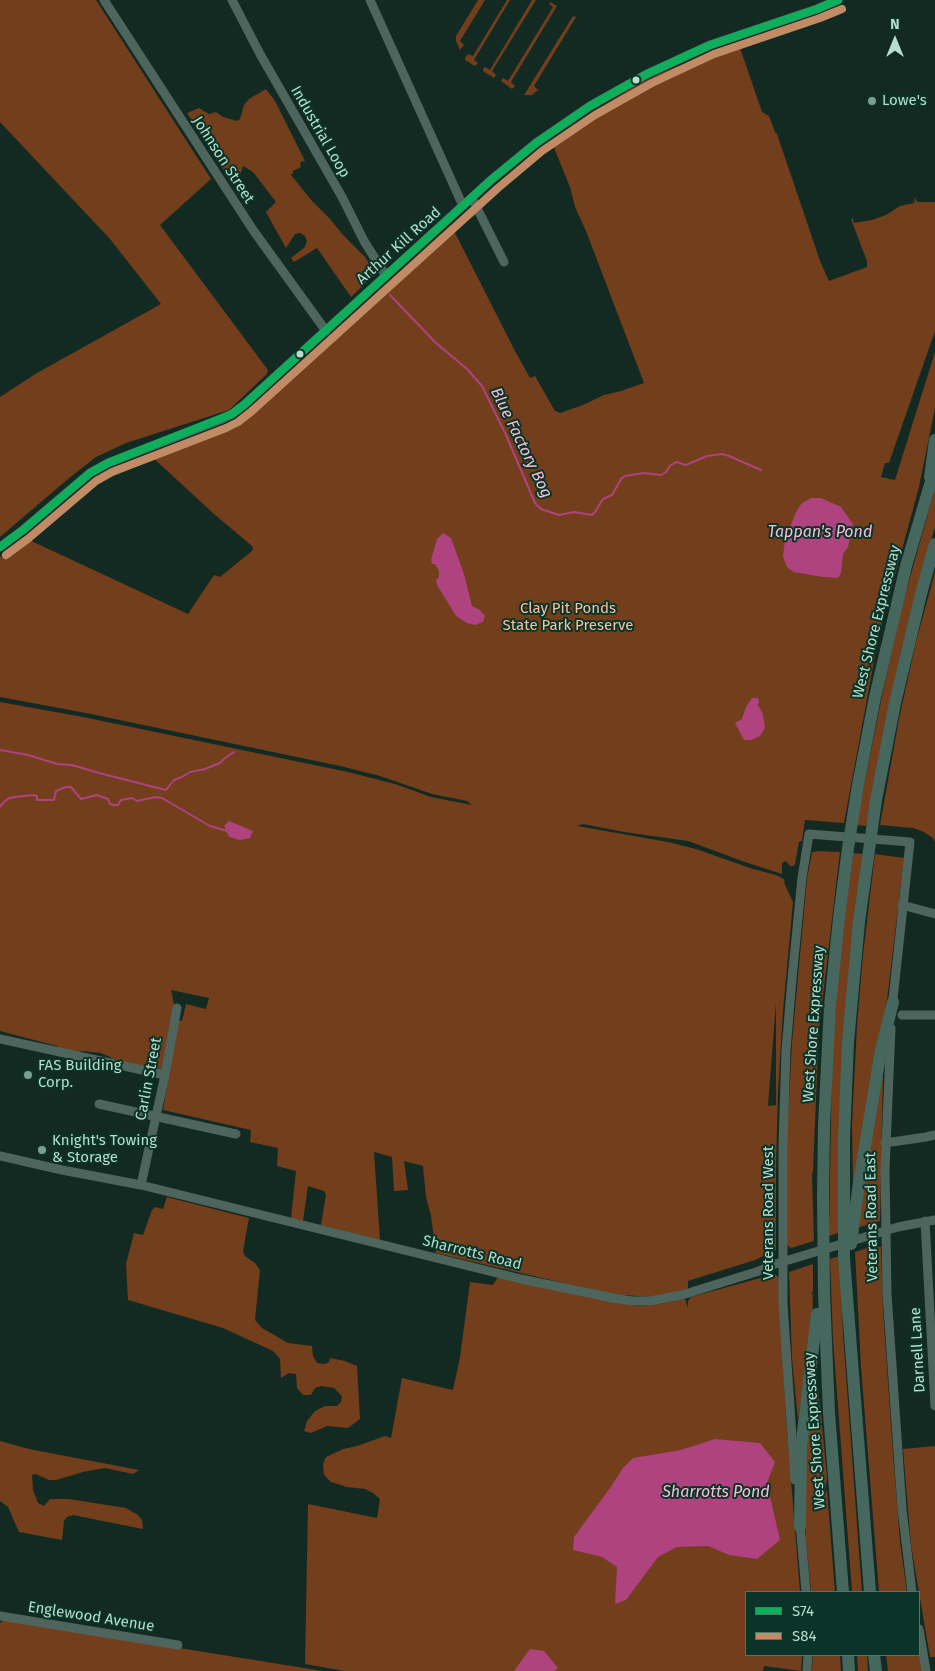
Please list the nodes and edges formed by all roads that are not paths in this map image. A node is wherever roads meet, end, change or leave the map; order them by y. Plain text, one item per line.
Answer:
1 (104, 0) edge
2 (232, 0) edge
3 (370, 0) edge
4 (838, 0) edge
5 (472, 198) junction
6 (463, 206) junction
7 (504, 262) dead end
8 (386, 276) junction
9 (326, 331) junction
10 (935, 440) edge
11 (935, 468) edge
12 (928, 489) junction
13 (935, 544) edge
14 (0, 547) edge
15 (810, 834) joint
16 (902, 905) junction
17 (935, 914) edge
18 (893, 1002) junction
19 (177, 1008) dead end
20 (902, 1014) dead end
21 (935, 1015) edge
22 (0, 1039) edge
23 (165, 1075) junction
24 (99, 1104) dead end
25 (156, 1116) junction
26 (236, 1134) dead end
27 (935, 1135) edge
28 (885, 1143) junction
29 (0, 1156) edge
30 (823, 1175) junction
31 (141, 1185) junction
32 (930, 1220) edge
33 (885, 1231) junction
34 (782, 1262) junction
35 (932, 1291) edge
36 (849, 1329) junction
37 (935, 1406) edge
38 (800, 1527) junction
39 (806, 1591) edge
40 (843, 1591) edge
41 (870, 1591) edge
42 (912, 1591) edge
43 (0, 1616) edge
44 (920, 1635) edge
45 (178, 1645) dead end
46 (808, 1656) edge
47 (848, 1656) edge
48 (874, 1656) edge
49 (807, 1671) edge
50 (849, 1671) edge
51 (876, 1671) edge
52 (926, 1671) edge

1 - 9 street, Johnson Street
2 - 8 street, Industrial Loop
3 - 6 street
4 - 5 street, Arthur Kill Road
5 - 6 street, Arthur Kill Road
5 - 7 street
6 - 8 street, Arthur Kill Road
8 - 9 street, Arthur Kill Road
9 - 14 street, Arthur Kill Road
10 - 12 highway
11 - 12 highway, West Shore Expressway
12 - 30 highway, West Shore Expressway
13 - 36 highway
15 - 16 street, Veterans Road East
15 - 34 street, Veterans Road West
16 - 17 street
16 - 18 street, Veterans Road East
18 - 28 street, Veterans Road East
18 - 36 highway
19 - 23 street, Carlin Street
20 - 21 street
22 - 23 street
23 - 25 street, Carlin Street
24 - 25 street
25 - 26 street
25 - 31 street, Carlin Street
27 - 28 street
28 - 33 street, Veterans Road East
29 - 31 street, Sharrotts Road
30 - 38 highway
30 - 40 highway, West Shore Expressway
31 - 34 street, Sharrotts Road
32 - 33 street, Sharrotts Road
32 - 35 street, Darnell Lane
33 - 34 street, Sharrotts Road
33 - 42 street, Veterans Road East
34 - 38 street, Veterans Road West
35 - 37 street, Darnell Lane
36 - 41 highway
38 - 39 street, Veterans Road West
43 - 45 street, Englewood Avenue
44 - 52 street
46 - 49 street
47 - 50 highway
48 - 51 highway

